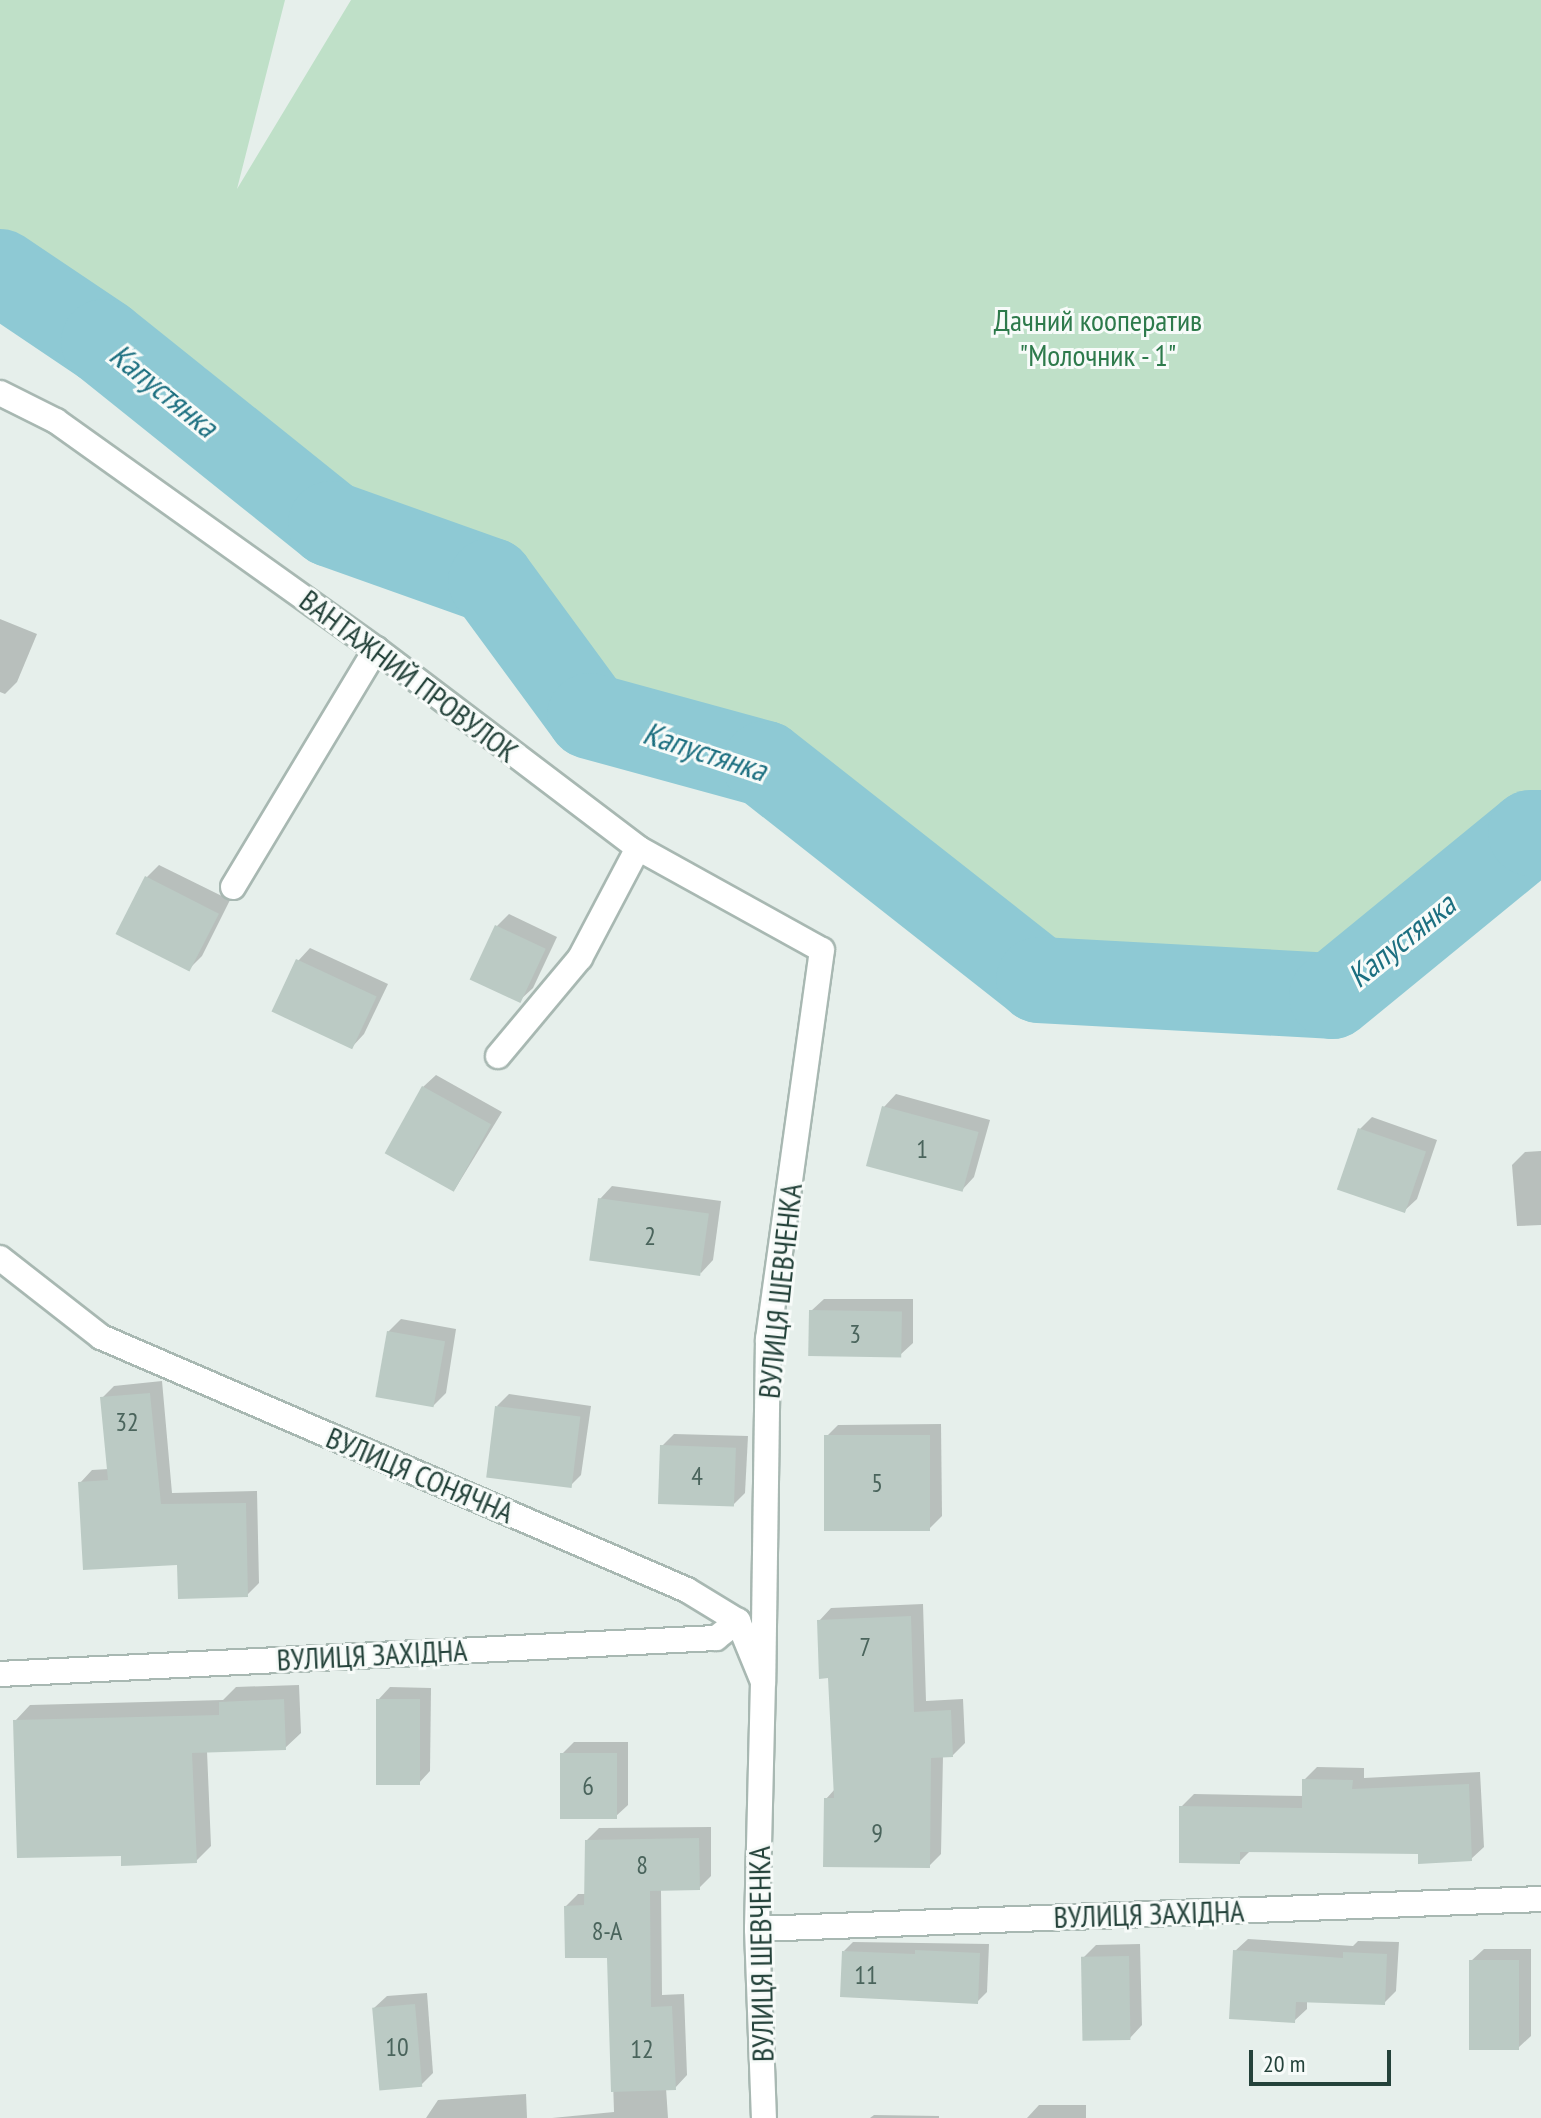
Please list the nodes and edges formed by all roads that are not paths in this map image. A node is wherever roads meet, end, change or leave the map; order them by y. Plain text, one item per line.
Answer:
1 (0, 393) edge
2 (376, 649) junction
3 (638, 848) junction
4 (233, 887) dead end
5 (822, 950) joint
6 (498, 1056) dead end
7 (0, 1258) edge
8 (738, 1621) junction
9 (0, 1674) edge
10 (763, 1682) junction
11 (1541, 1899) edge
12 (757, 1929) junction
13 (764, 2118) edge

1 - 2 street, ВАНТАЖНИЙ ПРОВУЛОК
2 - 3 street, ВАНТАЖНИЙ ПРОВУЛОК
2 - 4 street
3 - 5 street, ВАНТАЖНИЙ ПРОВУЛОК
3 - 6 street
5 - 10 street, ВУЛИЦЯ ШЕВЧЕНКА
7 - 8 street, ВУЛИЦЯ СОНЯЧНА
8 - 9 street, ВУЛИЦЯ ЗАХІДНА
8 - 10 street
10 - 12 street, ВУЛИЦЯ ШЕВЧЕНКА
11 - 12 street, ВУЛИЦЯ ЗАХІДНА
12 - 13 street, ВУЛИЦЯ ШЕВЧЕНКА

